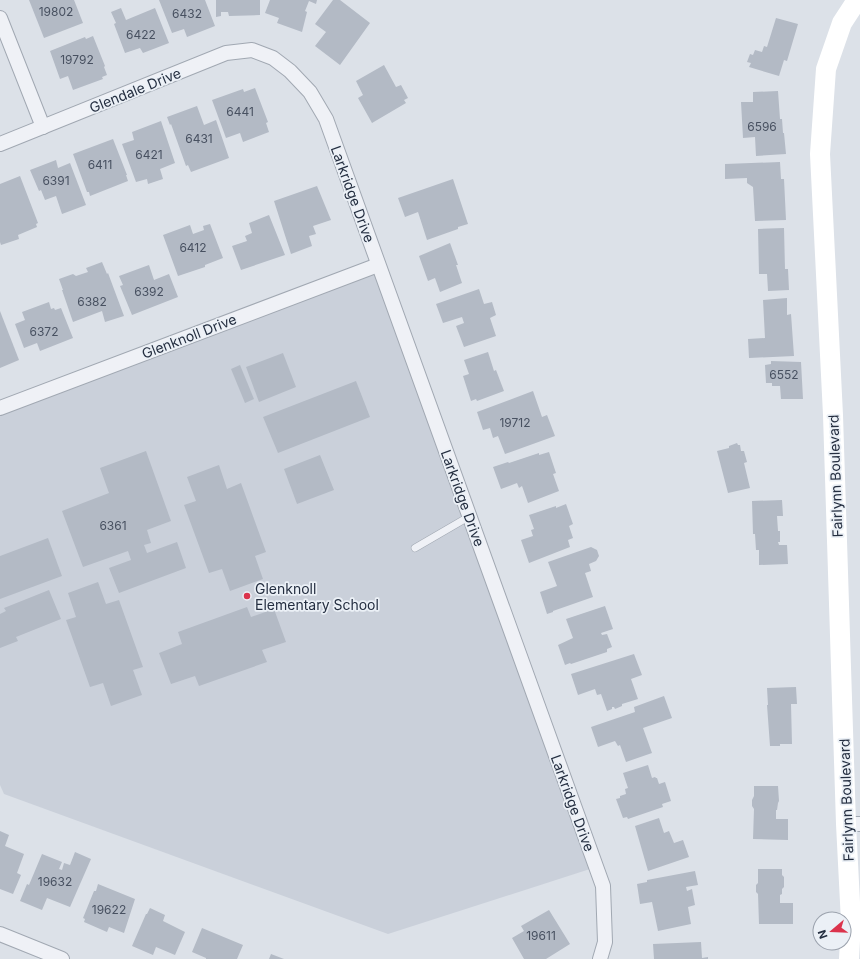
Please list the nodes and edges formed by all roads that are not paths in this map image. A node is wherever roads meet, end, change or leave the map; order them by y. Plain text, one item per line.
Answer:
1 (857, 0) edge
2 (0, 18) edge
3 (272, 58) joint
4 (43, 127) junction
5 (0, 144) edge
6 (378, 265) junction
7 (0, 408) edge
8 (470, 516) junction
9 (415, 548) dead end
10 (853, 824) edge
11 (0, 934) edge
12 (62, 959) edge
13 (600, 959) edge
14 (849, 959) edge

1 - 10 street, Fairlynn Boulevard
2 - 4 street
3 - 4 street, Glendale Drive
3 - 6 street, Larkridge Drive
4 - 5 street, Glendale Drive
6 - 7 street, Glenknoll Drive
6 - 8 street, Larkridge Drive
8 - 9 lane
8 - 13 street, Larkridge Drive
10 - 14 street, Fairlynn Boulevard
11 - 12 street

